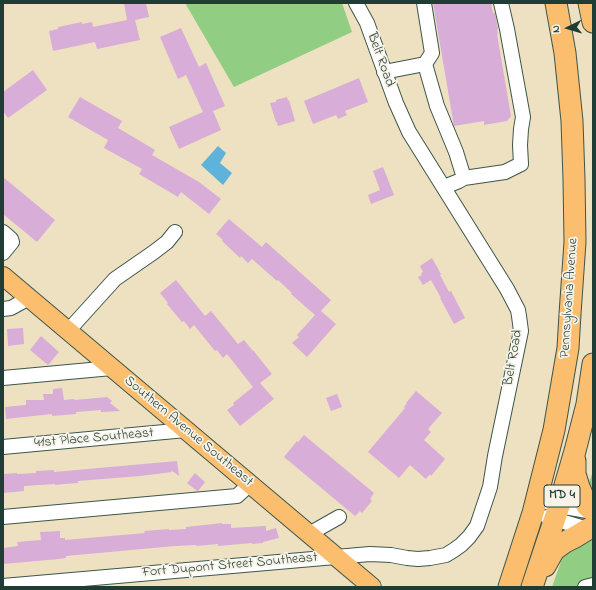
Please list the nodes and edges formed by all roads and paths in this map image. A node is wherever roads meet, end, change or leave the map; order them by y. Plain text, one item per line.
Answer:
1 (356, 3) edge
2 (424, 3) edge
3 (501, 3) edge
4 (556, 3) edge
5 (589, 3) edge
6 (593, 22) edge
7 (429, 59) junction
8 (384, 72) junction
9 (464, 178) junction
10 (444, 187) junction
11 (3, 232) edge
12 (175, 232) dead end
13 (3, 252) edge
14 (3, 276) edge
15 (29, 298) junction
16 (3, 309) edge
17 (68, 331) junction
18 (564, 367) junction
19 (592, 367) edge
20 (112, 368) junction
21 (3, 378) edge
22 (186, 430) junction
23 (3, 448) edge
24 (575, 451) junction
25 (250, 484) junction
26 (535, 506) junction
27 (557, 513) junction
28 (3, 517) edge
29 (339, 517) dead end
30 (592, 520) edge
31 (309, 534) junction
32 (337, 557) junction
33 (509, 583) edge
34 (47, 584) edge
35 (593, 585) edge
36 (3, 586) edge
37 (533, 586) edge
38 (372, 587) edge
39 (585, 587) edge

1 - 8 street, Belt Road
2 - 7 street
3 - 9 street
4 - 18 highway, Pennsylvania Avenue / MD 4
5 - 6 highway
7 - 8 street
7 - 9 street
8 - 10 street, Belt Road
9 - 10 street
10 - 32 street, Belt Road
11 - 13 street
12 - 17 street
14 - 15 main road, Southern Avenue Southeast
15 - 16 street
15 - 17 main road, Southern Avenue Southeast
17 - 20 main road, Southern Avenue Southeast
18 - 19 highway
18 - 26 highway, Pennsylvania Avenue / MD 4
19 - 24 highway, MD 4
20 - 21 street
20 - 22 main road, Southern Avenue Southeast
22 - 23 street, 41st Place Southeast
22 - 25 main road, Southern Avenue Southeast
24 - 27 highway, MD 4
24 - 30 highway
25 - 28 street
25 - 31 main road, Southern Avenue Southeast
26 - 27 street
26 - 33 highway, Pennsylvania Avenue / MD 4
27 - 30 street
27 - 37 highway, MD 4
29 - 31 street
30 - 37 highway
31 - 32 main road, Southern Avenue Southeast
32 - 34 street, Fort Dupont Street Southeast
32 - 38 main road, Southern Avenue Southeast
34 - 36 street, Fort Dupont Street Southeast
35 - 39 street

